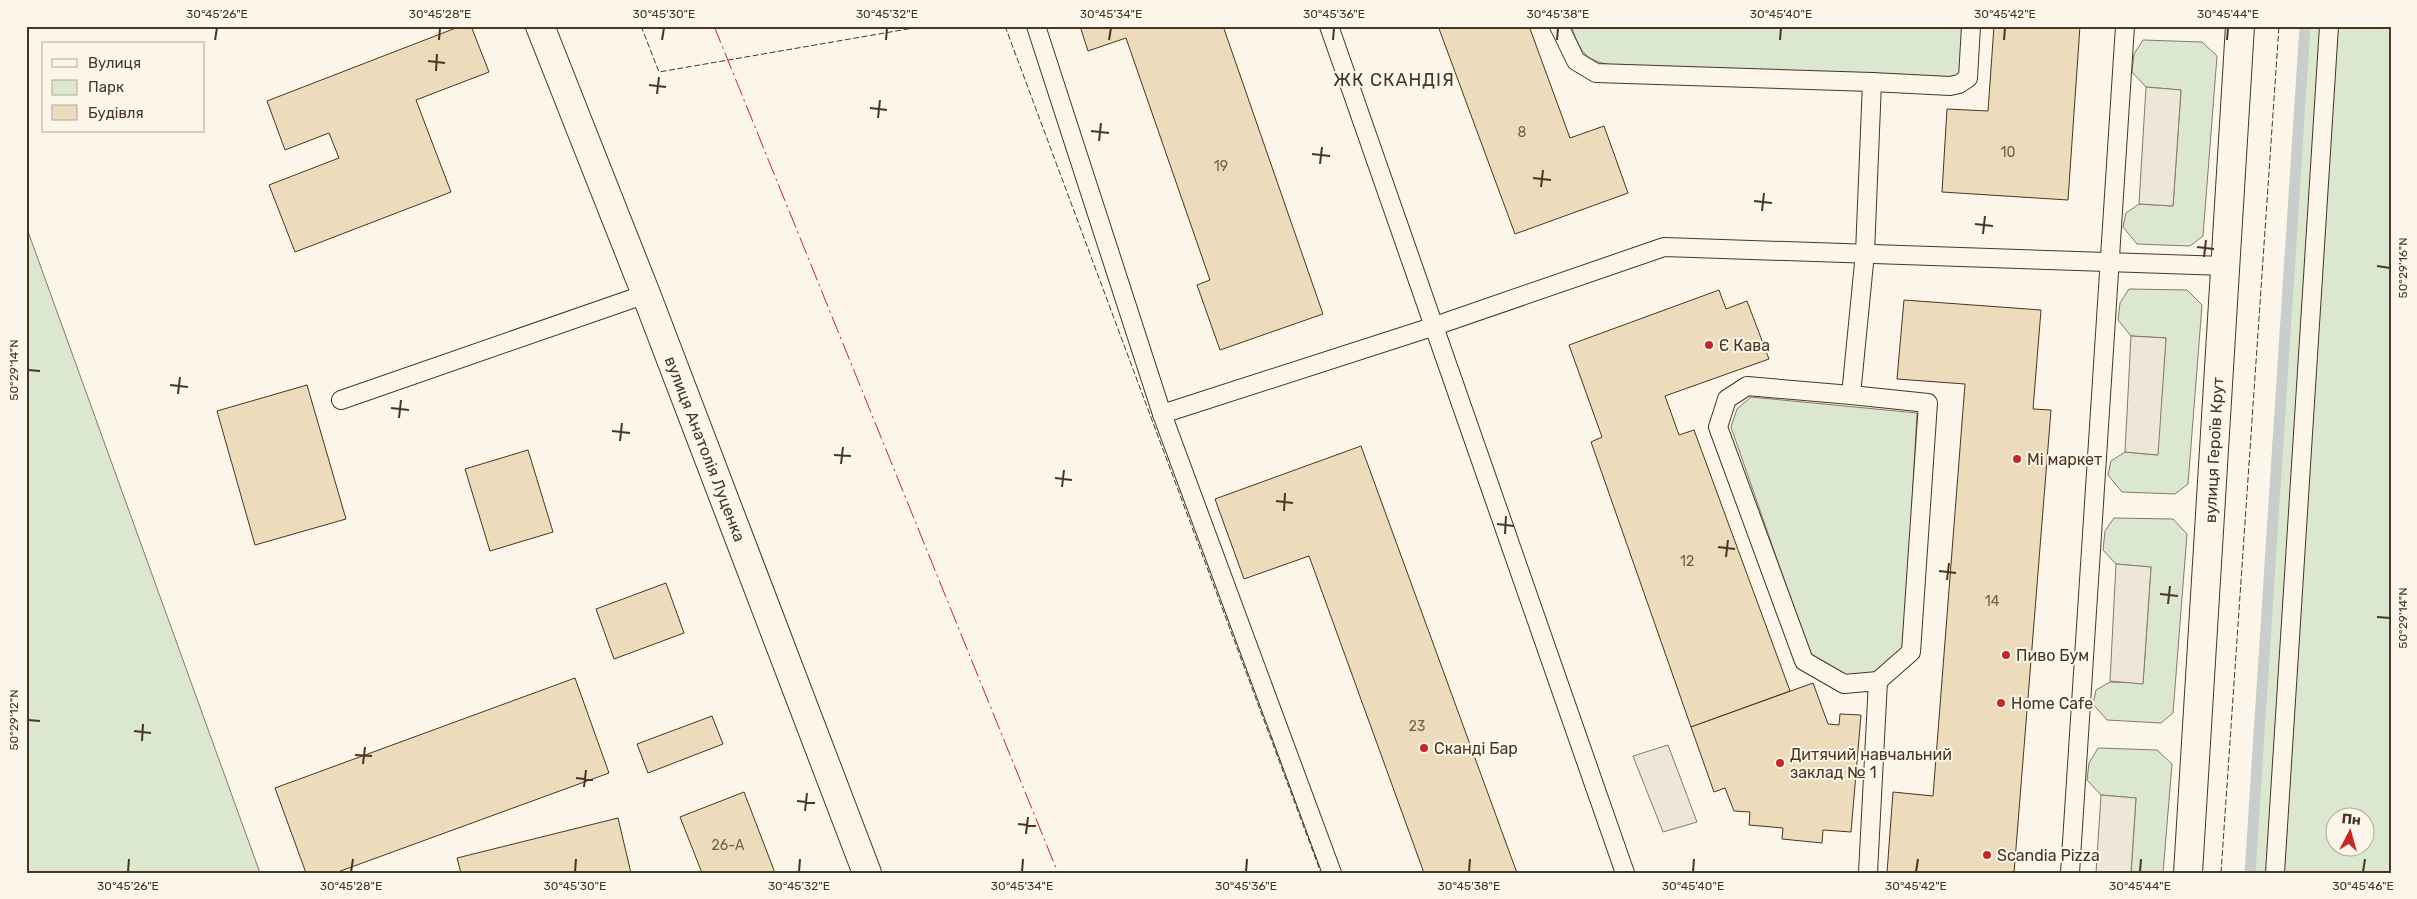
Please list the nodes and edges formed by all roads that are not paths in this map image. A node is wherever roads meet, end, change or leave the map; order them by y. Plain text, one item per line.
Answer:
1 (540, 26) edge
2 (1036, 26) edge
3 (1329, 26) edge
4 (1559, 26) edge
5 (1971, 26) edge
6 (2125, 26) edge
7 (2240, 26) edge
8 (2329, 26) edge
9 (1872, 82) junction
10 (1866, 254) junction
11 (2110, 262) junction
12 (2225, 266) junction
13 (646, 294) junction
14 (1432, 326) junction
15 (1851, 395) junction
16 (341, 400) dead end
17 (1162, 414) junction
18 (1878, 681) junction
19 (867, 873) edge
20 (1332, 873) edge
21 (1626, 873) edge
22 (1868, 873) edge
23 (2070, 873) edge
24 (2188, 873) edge
25 (2275, 873) edge

1 - 13 street, вулиця Анатолія Луценка
2 - 17 lane
3 - 14 lane
4 - 9 lane
5 - 9 lane
6 - 11 lane
7 - 12 street, вулиця Героїв Крут
8 - 25 lane
9 - 10 lane
10 - 11 lane
10 - 14 lane
10 - 15 lane
11 - 12 lane
11 - 23 lane
12 - 24 street, вулиця Героїв Крут
13 - 16 lane
13 - 19 street, вулиця Анатолія Луценка
14 - 17 lane
14 - 21 lane
15 - 18 lane
15 - 18 lane
17 - 20 lane
18 - 22 lane

